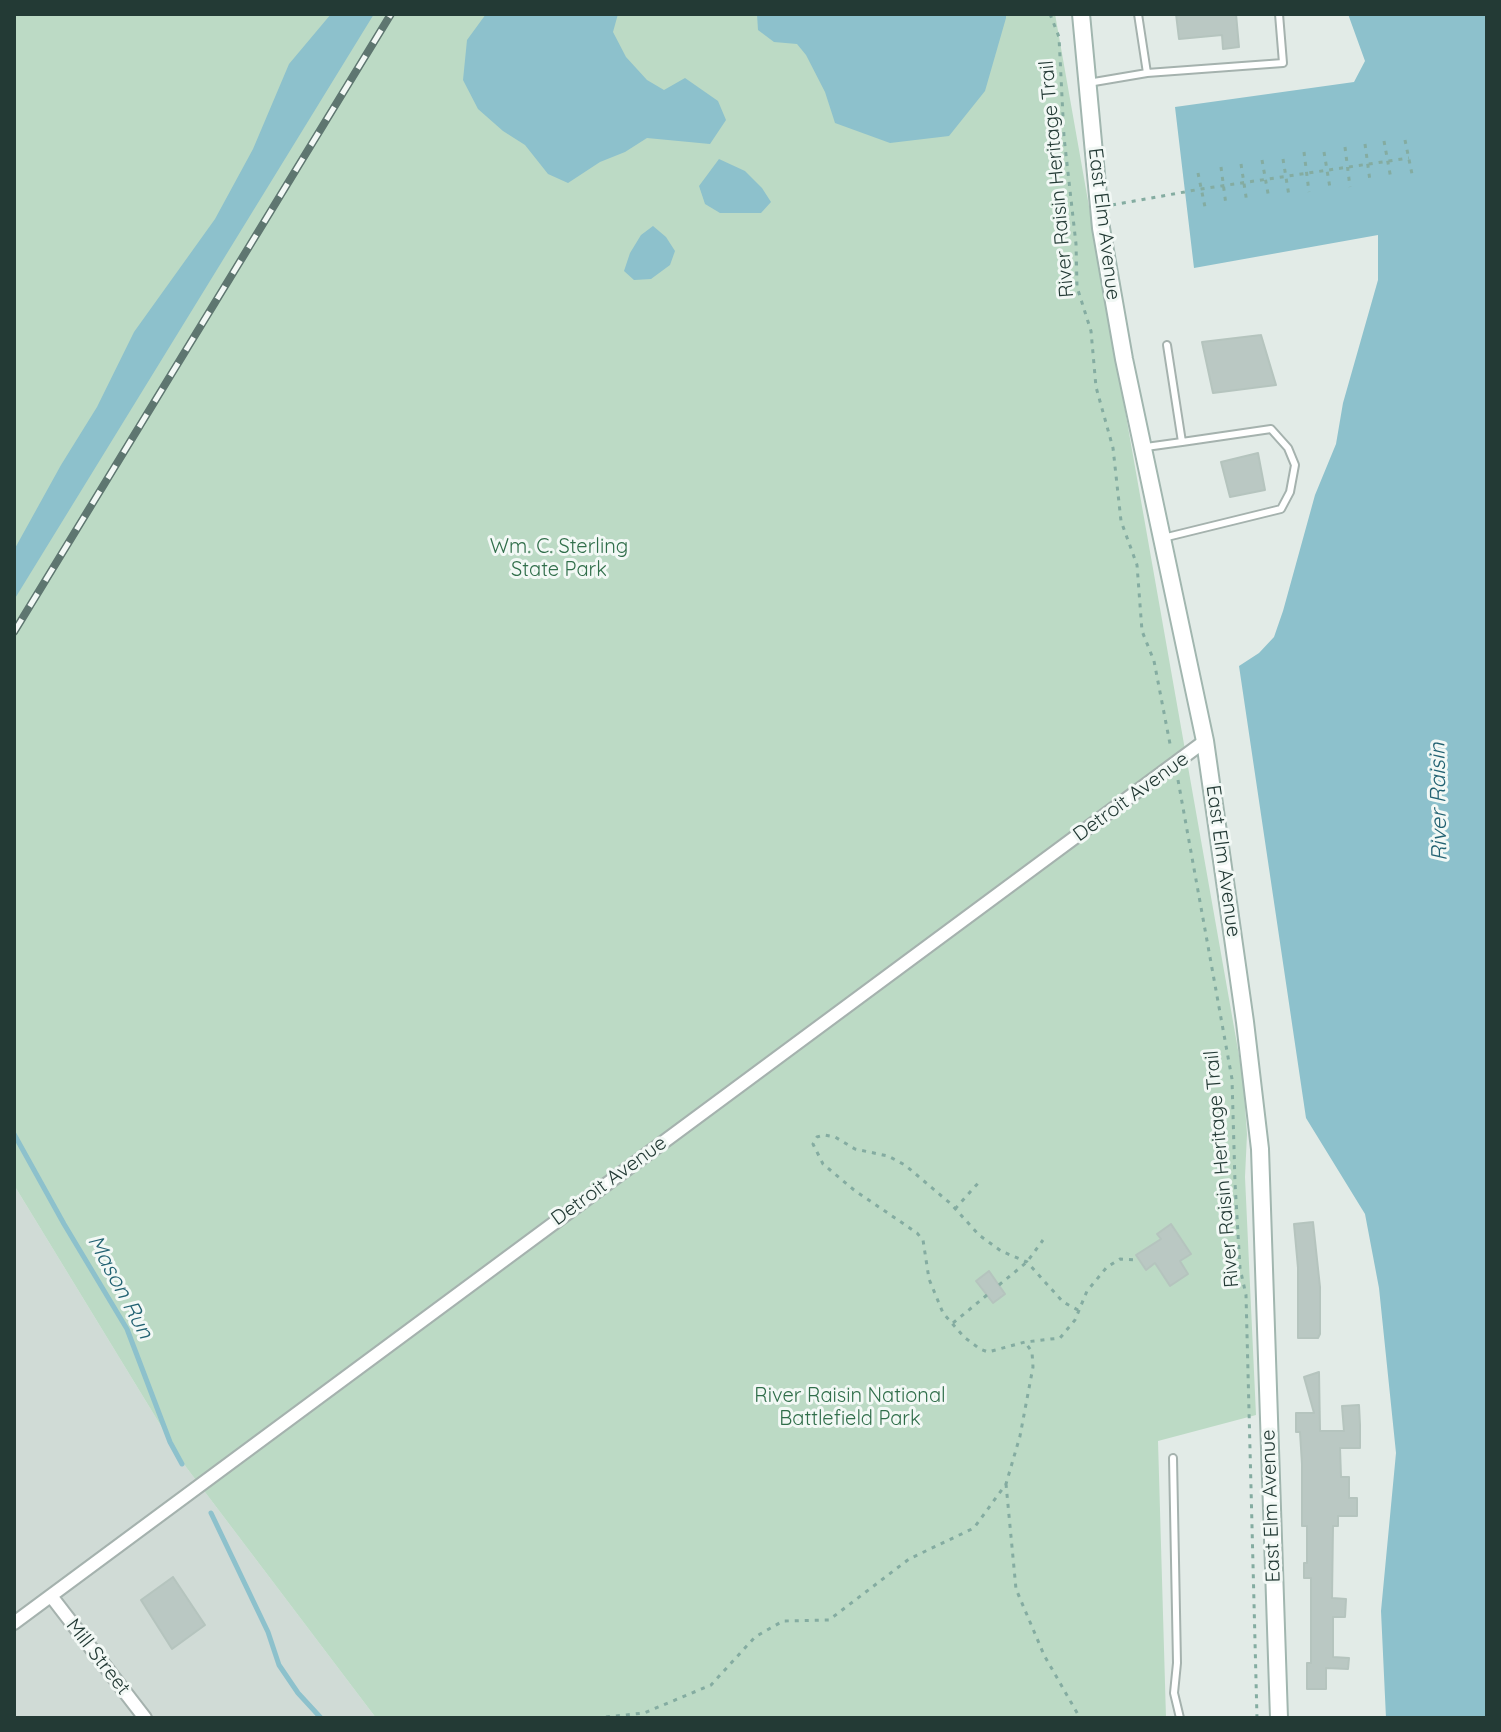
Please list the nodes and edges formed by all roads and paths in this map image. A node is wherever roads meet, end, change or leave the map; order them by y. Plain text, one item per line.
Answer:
1 (1050, 14) edge
2 (1081, 14) edge
3 (1138, 14) edge
4 (1279, 14) edge
5 (1147, 73) junction
6 (1088, 83) junction
7 (1405, 140) dead end
8 (1384, 141) dead end
9 (1365, 144) dead end
10 (1345, 147) dead end
11 (1304, 152) dead end
12 (1324, 152) dead end
13 (1409, 158) junction
14 (1283, 159) dead end
15 (1262, 160) dead end
16 (1387, 161) junction
17 (1241, 164) dead end
18 (1367, 164) junction
19 (1221, 167) dead end
20 (1347, 167) junction
21 (1326, 169) junction
22 (1198, 173) dead end
23 (1307, 173) junction
24 (1286, 176) junction
25 (1265, 179) junction
26 (1391, 179) dead end
27 (1413, 179) dead end
28 (1370, 181) dead end
29 (1244, 182) junction
30 (1222, 186) junction
31 (1350, 187) dead end
32 (1330, 188) dead end
33 (1201, 189) junction
34 (1309, 192) dead end
35 (1289, 196) dead end
36 (1269, 199) dead end
37 (1247, 203) dead end
38 (1226, 205) dead end
39 (1099, 206) junction
40 (1205, 207) dead end
41 (1167, 345) dead end
42 (1182, 442) junction
43 (1142, 447) junction
44 (1162, 538) junction
45 (1205, 741) junction
46 (1175, 765) junction
47 (980, 1181) dead end
48 (955, 1209) junction
49 (1043, 1240) dead end
50 (1139, 1260) dead end
51 (1027, 1262) junction
52 (999, 1285) dead end
53 (987, 1295) dead end
54 (1078, 1310) junction
55 (952, 1324) junction
56 (1025, 1342) junction
57 (1173, 1458) dead end
58 (1006, 1484) junction
59 (51, 1596) junction
60 (14, 1623) edge
61 (145, 1718) edge
62 (596, 1718) edge
63 (1080, 1718) edge
64 (1180, 1718) edge
65 (1257, 1718) edge
66 (1279, 1718) edge

1 - 46 path, River Raisin Heritage Trail
2 - 6 main road, East Elm Avenue
3 - 5 lane
4 - 5 lane
5 - 6 lane
6 - 39 main road, East Elm Avenue
7 - 13 path
8 - 16 path
9 - 18 path
10 - 20 path
11 - 23 path
12 - 21 path
13 - 16 path
13 - 27 path
14 - 24 path
15 - 25 path
16 - 18 path
16 - 26 path
17 - 29 path
18 - 20 path
18 - 28 path
19 - 30 path
20 - 21 path
20 - 31 path
21 - 23 path
21 - 32 path
22 - 33 path
23 - 24 path
23 - 34 path
24 - 25 path
24 - 35 path
25 - 29 path
25 - 36 path
29 - 30 path
29 - 37 path
30 - 33 path
30 - 38 path
33 - 39 path
33 - 40 path
39 - 43 main road, East Elm Avenue
41 - 42 lane
42 - 43 lane
42 - 44 lane
43 - 44 main road, East Elm Avenue
44 - 45 main road, East Elm Avenue
45 - 46 street, Detroit Avenue
45 - 66 main road, East Elm Avenue
46 - 59 street, Detroit Avenue
46 - 65 path, River Raisin Heritage Trail
47 - 48 path
48 - 51 path
48 - 55 path
49 - 51 path
50 - 54 path
51 - 52 path
51 - 54 path
53 - 55 path
54 - 56 path
55 - 56 path
56 - 58 path
57 - 64 lane
58 - 62 path
58 - 63 path
59 - 60 street, Detroit Avenue
59 - 61 street, Mill Street

